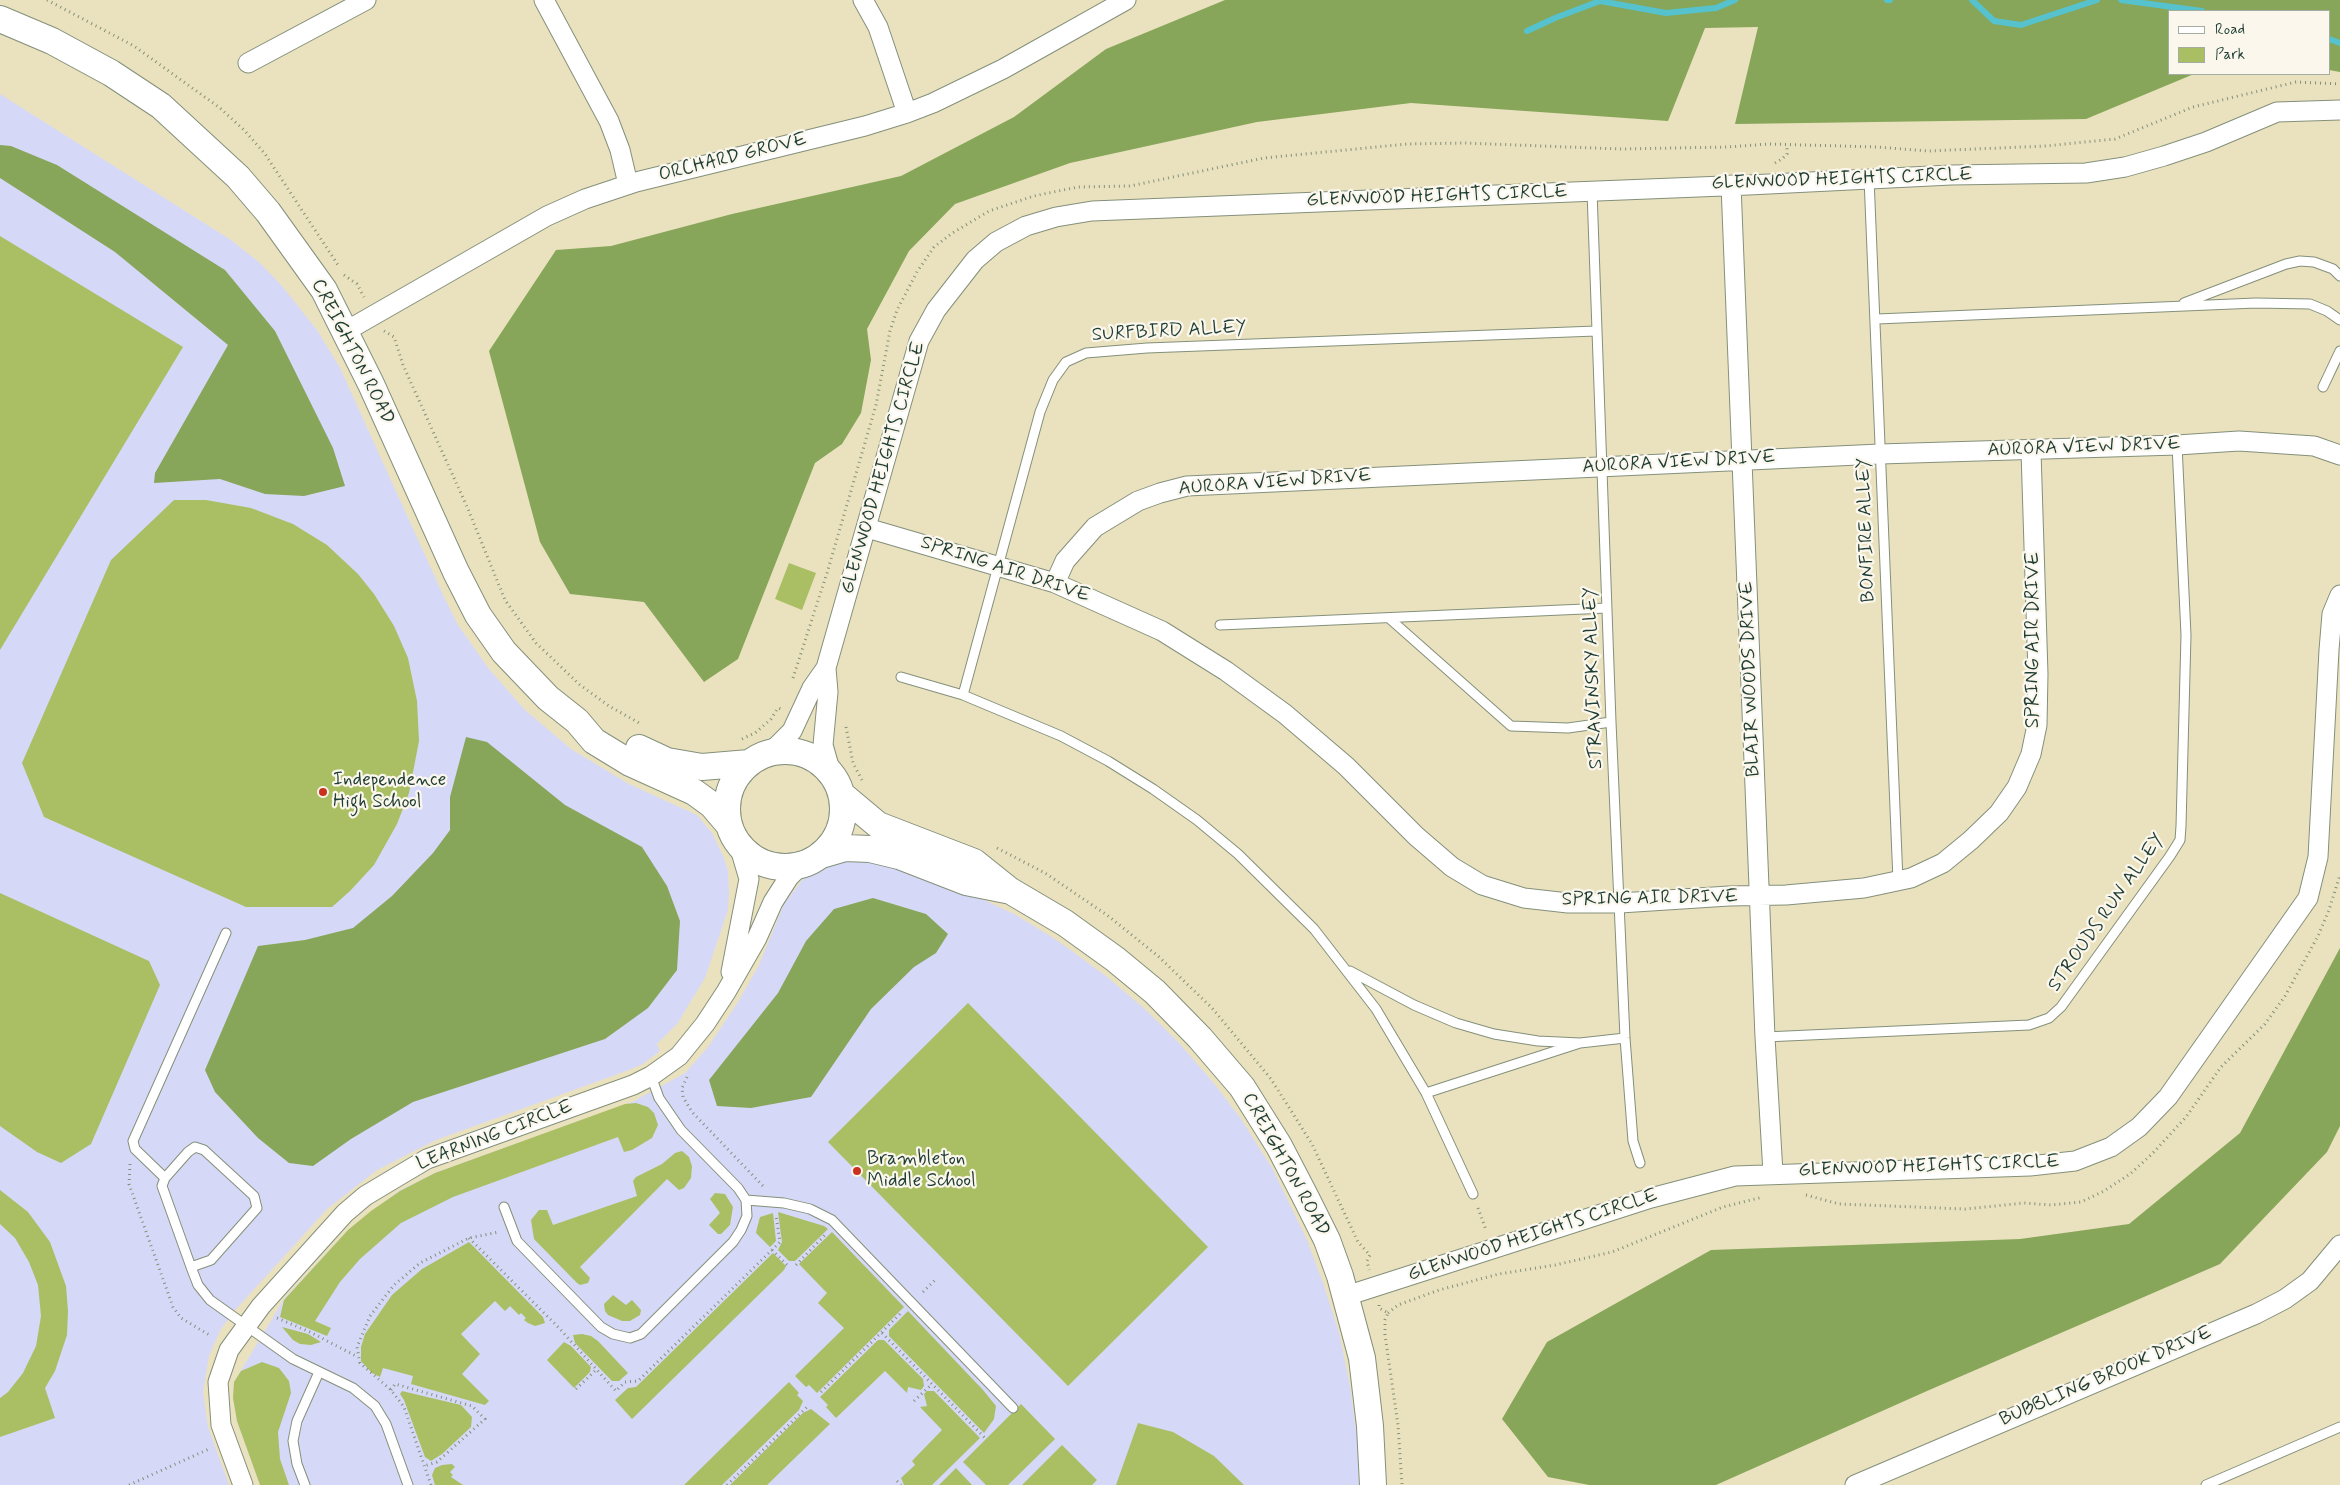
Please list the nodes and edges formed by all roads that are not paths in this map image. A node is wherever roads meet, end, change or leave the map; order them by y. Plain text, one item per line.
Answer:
1 (366, 0) edge
2 (544, 0) edge
3 (863, 0) edge
4 (1126, 0) edge
5 (0, 19) edge
6 (248, 63) dead end
7 (2340, 110) edge
8 (907, 113) junction
9 (1869, 178) junction
10 (628, 184) junction
11 (1731, 185) junction
12 (1592, 191) junction
13 (2340, 276) edge
14 (2178, 305) junction
15 (1877, 319) junction
16 (2340, 320) edge
17 (346, 331) junction
18 (1596, 331) junction
19 (2340, 351) edge
20 (2323, 387) dead end
21 (2177, 445) junction
22 (2031, 451) junction
23 (1880, 454) junction
24 (2340, 455) edge
25 (1742, 460) junction
26 (1602, 467) junction
27 (867, 528) junction
28 (997, 565) junction
29 (1055, 583) junction
30 (2340, 595) edge
31 (1607, 608) junction
32 (1390, 619) junction
33 (1220, 625) dead end
34 (826, 668) junction
35 (901, 677) dead end
36 (962, 695) junction
37 (577, 721) junction
38 (1611, 722) junction
39 (759, 758) junction
40 (845, 783) junction
41 (734, 835) junction
42 (811, 860) junction
43 (1898, 881) junction
44 (1009, 890) junction
45 (1759, 896) junction
46 (1620, 903) junction
47 (226, 933) dead end
48 (1348, 970) junction
49 (726, 992) junction
50 (1765, 1037) junction
51 (1625, 1038) junction
52 (1580, 1043) junction
53 (651, 1076) junction
54 (1426, 1093) junction
55 (1640, 1163) dead end
56 (1773, 1173) junction
57 (165, 1178) junction
58 (1473, 1194) road end
59 (746, 1200) junction
60 (504, 1207) dead end
61 (2340, 1245) edge
62 (191, 1267) junction
63 (1346, 1296) junction
64 (246, 1325) junction
65 (319, 1372) junction
66 (1014, 1408) dead end
67 (2340, 1427) edge
68 (242, 1485) edge
69 (305, 1485) edge
70 (408, 1485) edge
71 (1373, 1485) edge
72 (1855, 1485) edge
73 (2206, 1485) edge

1 - 6 street
2 - 10 street
3 - 8 street
4 - 8 street, ORCHARD GROVE
5 - 17 street, CREIGHTON ROAD
7 - 9 street, GLENWOOD HEIGHTS CIRCLE
8 - 10 street, ORCHARD GROVE
9 - 11 street, GLENWOOD HEIGHTS CIRCLE
9 - 15 lane, BONFIRE ALLEY
10 - 17 street, ORCHARD GROVE
11 - 12 street, GLENWOOD HEIGHTS CIRCLE
11 - 25 street, BLAIR WOODS DRIVE
12 - 18 lane, STRAVINSKY ALLEY
12 - 27 street, GLENWOOD HEIGHTS CIRCLE
13 - 14 lane
14 - 15 lane
14 - 16 lane
15 - 23 lane, BONFIRE ALLEY
17 - 37 street, CREIGHTON ROAD
18 - 26 lane, STRAVINSKY ALLEY
18 - 28 lane, SURFBIRD ALLEY
19 - 20 lane
21 - 22 street, AURORA VIEW DRIVE
21 - 24 street, AURORA VIEW DRIVE
21 - 50 lane, STROUDS RUN ALLEY
22 - 23 street, AURORA VIEW DRIVE
22 - 43 street, SPRING AIR DRIVE
23 - 25 street, AURORA VIEW DRIVE
23 - 43 lane, BONFIRE ALLEY
25 - 26 street, AURORA VIEW DRIVE
25 - 45 street, BLAIR WOODS DRIVE
26 - 29 street, AURORA VIEW DRIVE
26 - 31 lane, STRAVINSKY ALLEY
27 - 28 street, SPRING AIR DRIVE
27 - 34 street, GLENWOOD HEIGHTS CIRCLE
28 - 29 street, SPRING AIR DRIVE
28 - 36 lane, SURFBIRD ALLEY
29 - 46 street, SPRING AIR DRIVE
30 - 56 street, GLENWOOD HEIGHTS CIRCLE
31 - 32 lane
31 - 38 lane, STRAVINSKY ALLEY
32 - 33 lane
32 - 38 lane
34 - 39 street, GLENWOOD HEIGHTS CIRCLE
34 - 40 street, GLENWOOD HEIGHTS CIRCLE
35 - 36 lane
36 - 48 lane
37 - 39 street, CREIGHTON ROAD
37 - 41 street, CREIGHTON ROAD
38 - 46 lane, STRAVINSKY ALLEY
39 - 40 street, CREIGHTON ROAD
39 - 41 street
40 - 42 street
40 - 44 street, CREIGHTON ROAD
41 - 42 street, CREIGHTON ROAD
41 - 49 street, LEARNING CIRCLE
42 - 44 street, CREIGHTON ROAD
42 - 49 street, LEARNING CIRCLE
43 - 45 street, SPRING AIR DRIVE
44 - 63 street, CREIGHTON ROAD
45 - 46 street, SPRING AIR DRIVE
45 - 50 street, BLAIR WOODS DRIVE
46 - 51 lane, STRAVINSKY ALLEY
47 - 57 lane
48 - 52 lane
48 - 54 lane
49 - 53 street, LEARNING CIRCLE
50 - 56 street, BLAIR WOODS DRIVE
51 - 52 lane
51 - 55 lane, STRAVINSKY ALLEY
52 - 54 lane
53 - 59 lane
53 - 64 street, LEARNING CIRCLE
54 - 58 lane
56 - 63 street, GLENWOOD HEIGHTS CIRCLE
57 - 62 lane
57 - 62 lane
59 - 60 lane
59 - 66 lane
61 - 72 street, BUBBLING BROOK DRIVE
62 - 64 lane
63 - 71 street, CREIGHTON ROAD
64 - 65 lane
64 - 68 street, LEARNING CIRCLE
65 - 69 lane
65 - 70 lane
67 - 73 lane

